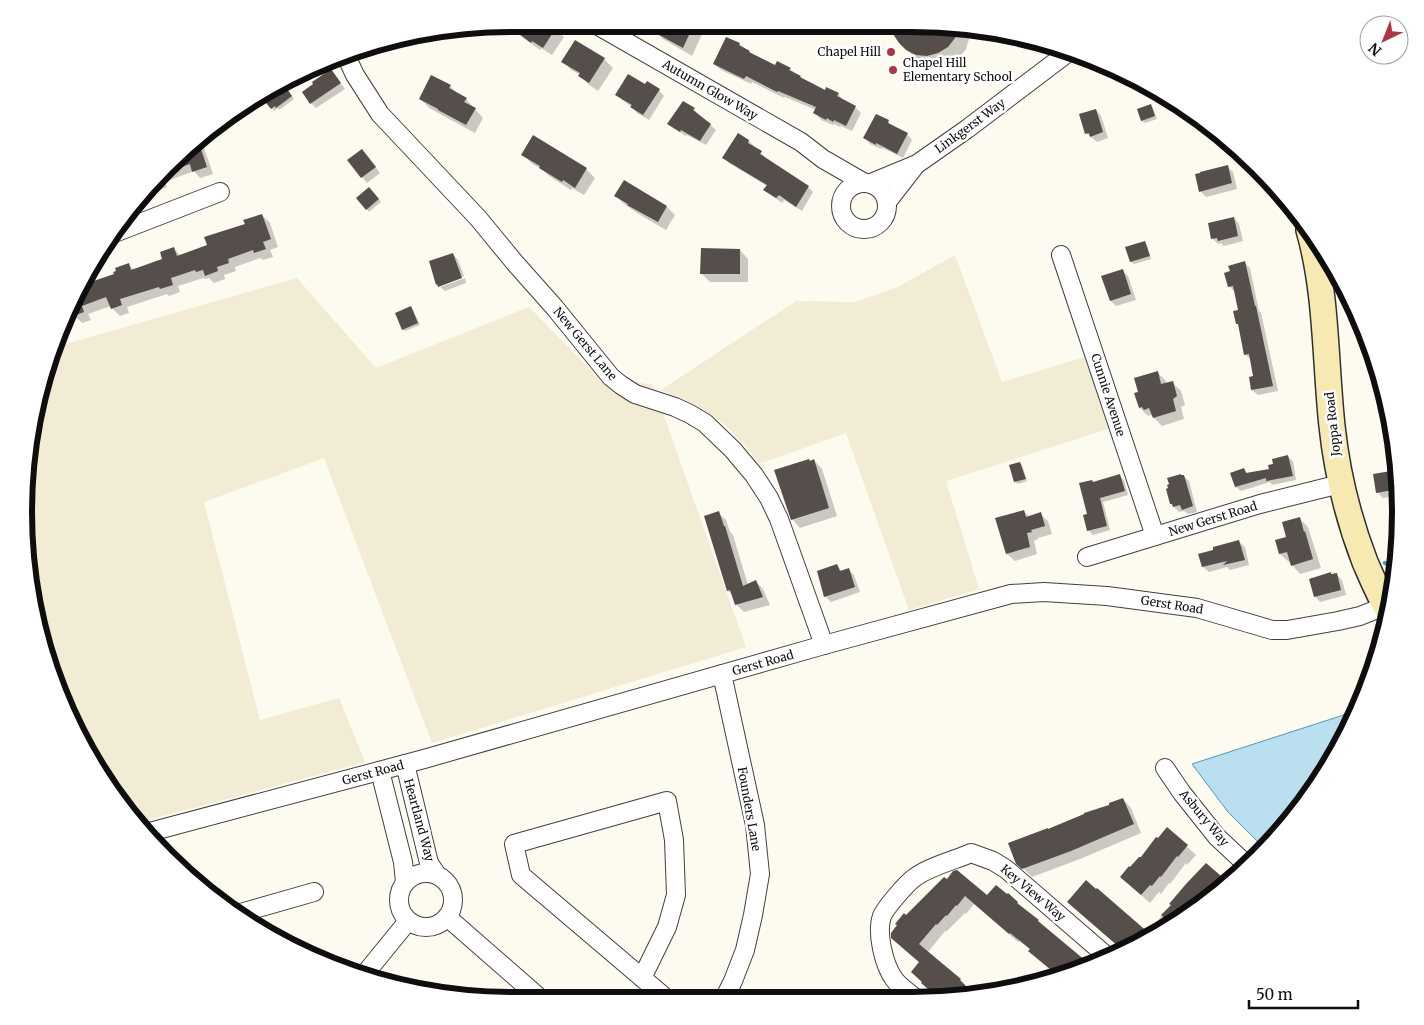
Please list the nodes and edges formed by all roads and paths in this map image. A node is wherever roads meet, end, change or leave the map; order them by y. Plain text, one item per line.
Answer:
1 (609, 32) edge
2 (1062, 57) edge
3 (348, 62) edge
4 (823, 159) junction
5 (917, 164) junction
6 (867, 183) junction
7 (220, 192) dead end
8 (842, 197) junction
9 (887, 202) junction
10 (125, 229) edge
11 (1314, 251) edge
12 (1061, 255) dead end
13 (1340, 484) junction
14 (1155, 536) junction
15 (1087, 556) dead end
16 (1383, 600) edge
17 (1381, 610) edge
18 (824, 645) junction
19 (722, 674) junction
20 (405, 764) junction
21 (1165, 768) dead end
22 (380, 771) junction
23 (154, 831) edge
24 (1242, 860) edge
25 (437, 875) junction
26 (405, 882) junction
27 (314, 892) dead end
28 (245, 912) edge
29 (446, 917) junction
30 (408, 921) junction
31 (1103, 953) edge
32 (368, 970) edge
33 (642, 978) junction
34 (533, 992) edge
35 (659, 992) edge
36 (728, 992) edge
37 (908, 992) edge

1 - 4 street, Autumn Glow Way
2 - 5 street, Linkgerst Way
3 - 18 street, New Gerst Lane
4 - 6 street, Autumn Glow Way
4 - 8 street, Autumn Glow Way
5 - 6 street, Linkgerst Way
5 - 9 street, Linkgerst Way
6 - 8 street
6 - 9 street
7 - 10 street
8 - 9 street
11 - 13 street, Joppa Road
12 - 14 street, Cunnie Avenue
13 - 14 street, New Gerst Road
13 - 16 street, Joppa Road
14 - 15 street, New Gerst Road
17 - 18 street, Gerst Road
18 - 19 street, Gerst Road
19 - 20 street, Gerst Road
19 - 36 street, Founders Lane
20 - 22 street, Gerst Road
20 - 25 street, Heartland Way
21 - 24 street, Asbury Way
22 - 23 street, Gerst Road
22 - 26 street, Heartland Way
25 - 26 street, Heartland Way
25 - 29 street, Heartland Way
26 - 30 street, Heartland Way
27 - 28 street
29 - 30 street
29 - 34 street
30 - 32 street
31 - 37 street, Key View Way
33 - 33 street
33 - 35 street

